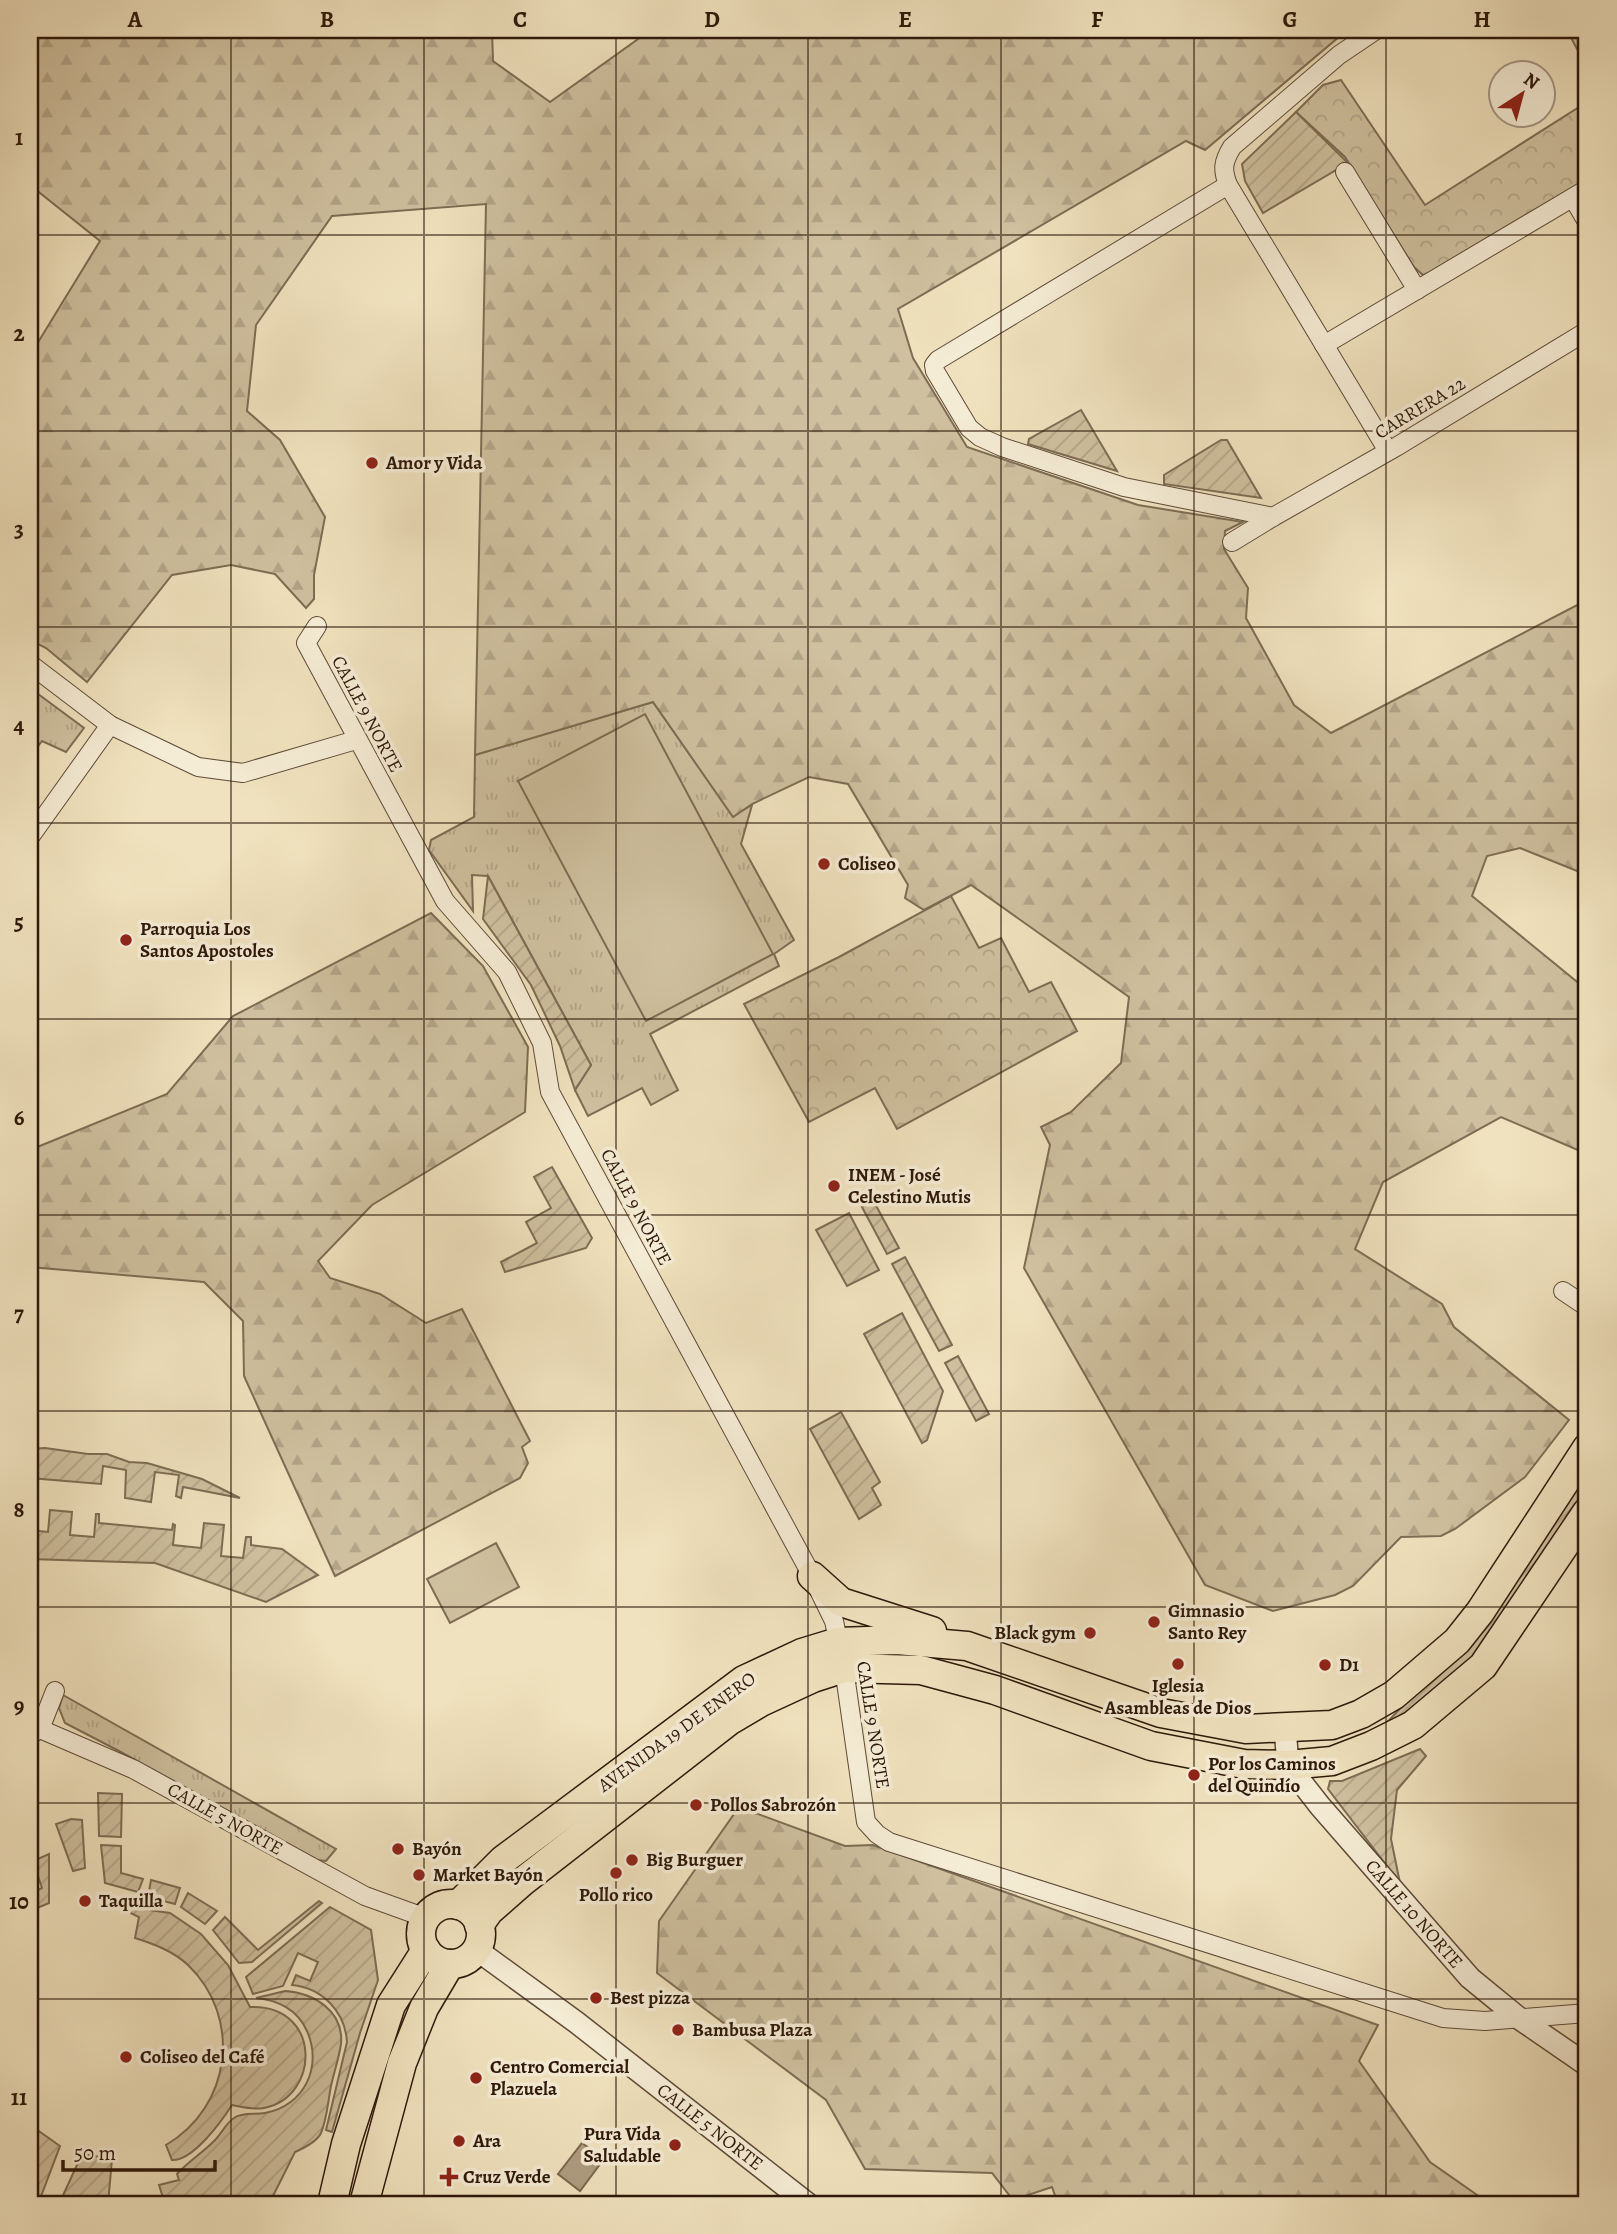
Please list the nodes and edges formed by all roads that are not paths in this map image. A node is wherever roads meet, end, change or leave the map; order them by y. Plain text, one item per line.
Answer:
1 (1372, 30) edge
2 (1345, 172) dead end
3 (1228, 185) junction
4 (1580, 193) edge
5 (1587, 222) edge
6 (1417, 290) junction
7 (1587, 331) edge
8 (1324, 345) junction
9 (1388, 451) junction
10 (1273, 517) junction
11 (1232, 542) dead end
12 (317, 626) dead end
13 (30, 664) edge
14 (110, 725) junction
15 (356, 740) junction
16 (30, 837) edge
17 (1563, 1290) dead end
18 (1587, 1307) edge
19 (1587, 1448) edge
20 (1587, 1512) edge
21 (812, 1576) junction
22 (967, 1646) junction
23 (841, 1655) junction
24 (55, 1691) dead end
25 (30, 1713) edge
26 (1285, 1728) junction
27 (35, 1732) edge
28 (1288, 1765) junction
29 (458, 1905) junction
30 (426, 1919) junction
31 (478, 1938) junction
32 (438, 1957) junction
33 (1587, 2013) edge
34 (1520, 2019) junction
35 (1587, 2065) edge
36 (332, 2204) edge
37 (364, 2204) edge
38 (808, 2204) edge

1 - 3 street
2 - 6 street
3 - 8 street
3 - 10 street
4 - 5 street
4 - 6 street
6 - 8 street
7 - 9 street, CARRERA 22
8 - 9 street
9 - 10 street, CARRERA 22
10 - 11 street, CARRERA 22
12 - 15 street, CALLE 9 NORTE
13 - 14 street
14 - 15 street
14 - 16 street
15 - 21 street, CALLE 9 NORTE
17 - 18 street
19 - 26 main road, AVENIDA 19 DE ENERO
20 - 28 main road, AVENIDA 19 DE ENERO
21 - 22 main road
21 - 23 street, CALLE 9 NORTE
22 - 23 main road, AVENIDA 19 DE ENERO
22 - 26 main road, AVENIDA 19 DE ENERO
23 - 28 main road, AVENIDA 19 DE ENERO
23 - 29 main road, AVENIDA 19 DE ENERO
23 - 31 main road, AVENIDA 19 DE ENERO
23 - 34 street, CALLE 9 NORTE
24 - 27 street
25 - 27 street
26 - 28 street
27 - 30 street, CALLE 5 NORTE
28 - 34 street, CALLE 10 NORTE
29 - 30 main road
29 - 31 main road
30 - 32 main road
31 - 32 main road
31 - 38 street, CALLE 5 NORTE
32 - 36 main road
32 - 37 main road
33 - 34 street
34 - 35 street, CALLE 10 NORTE

